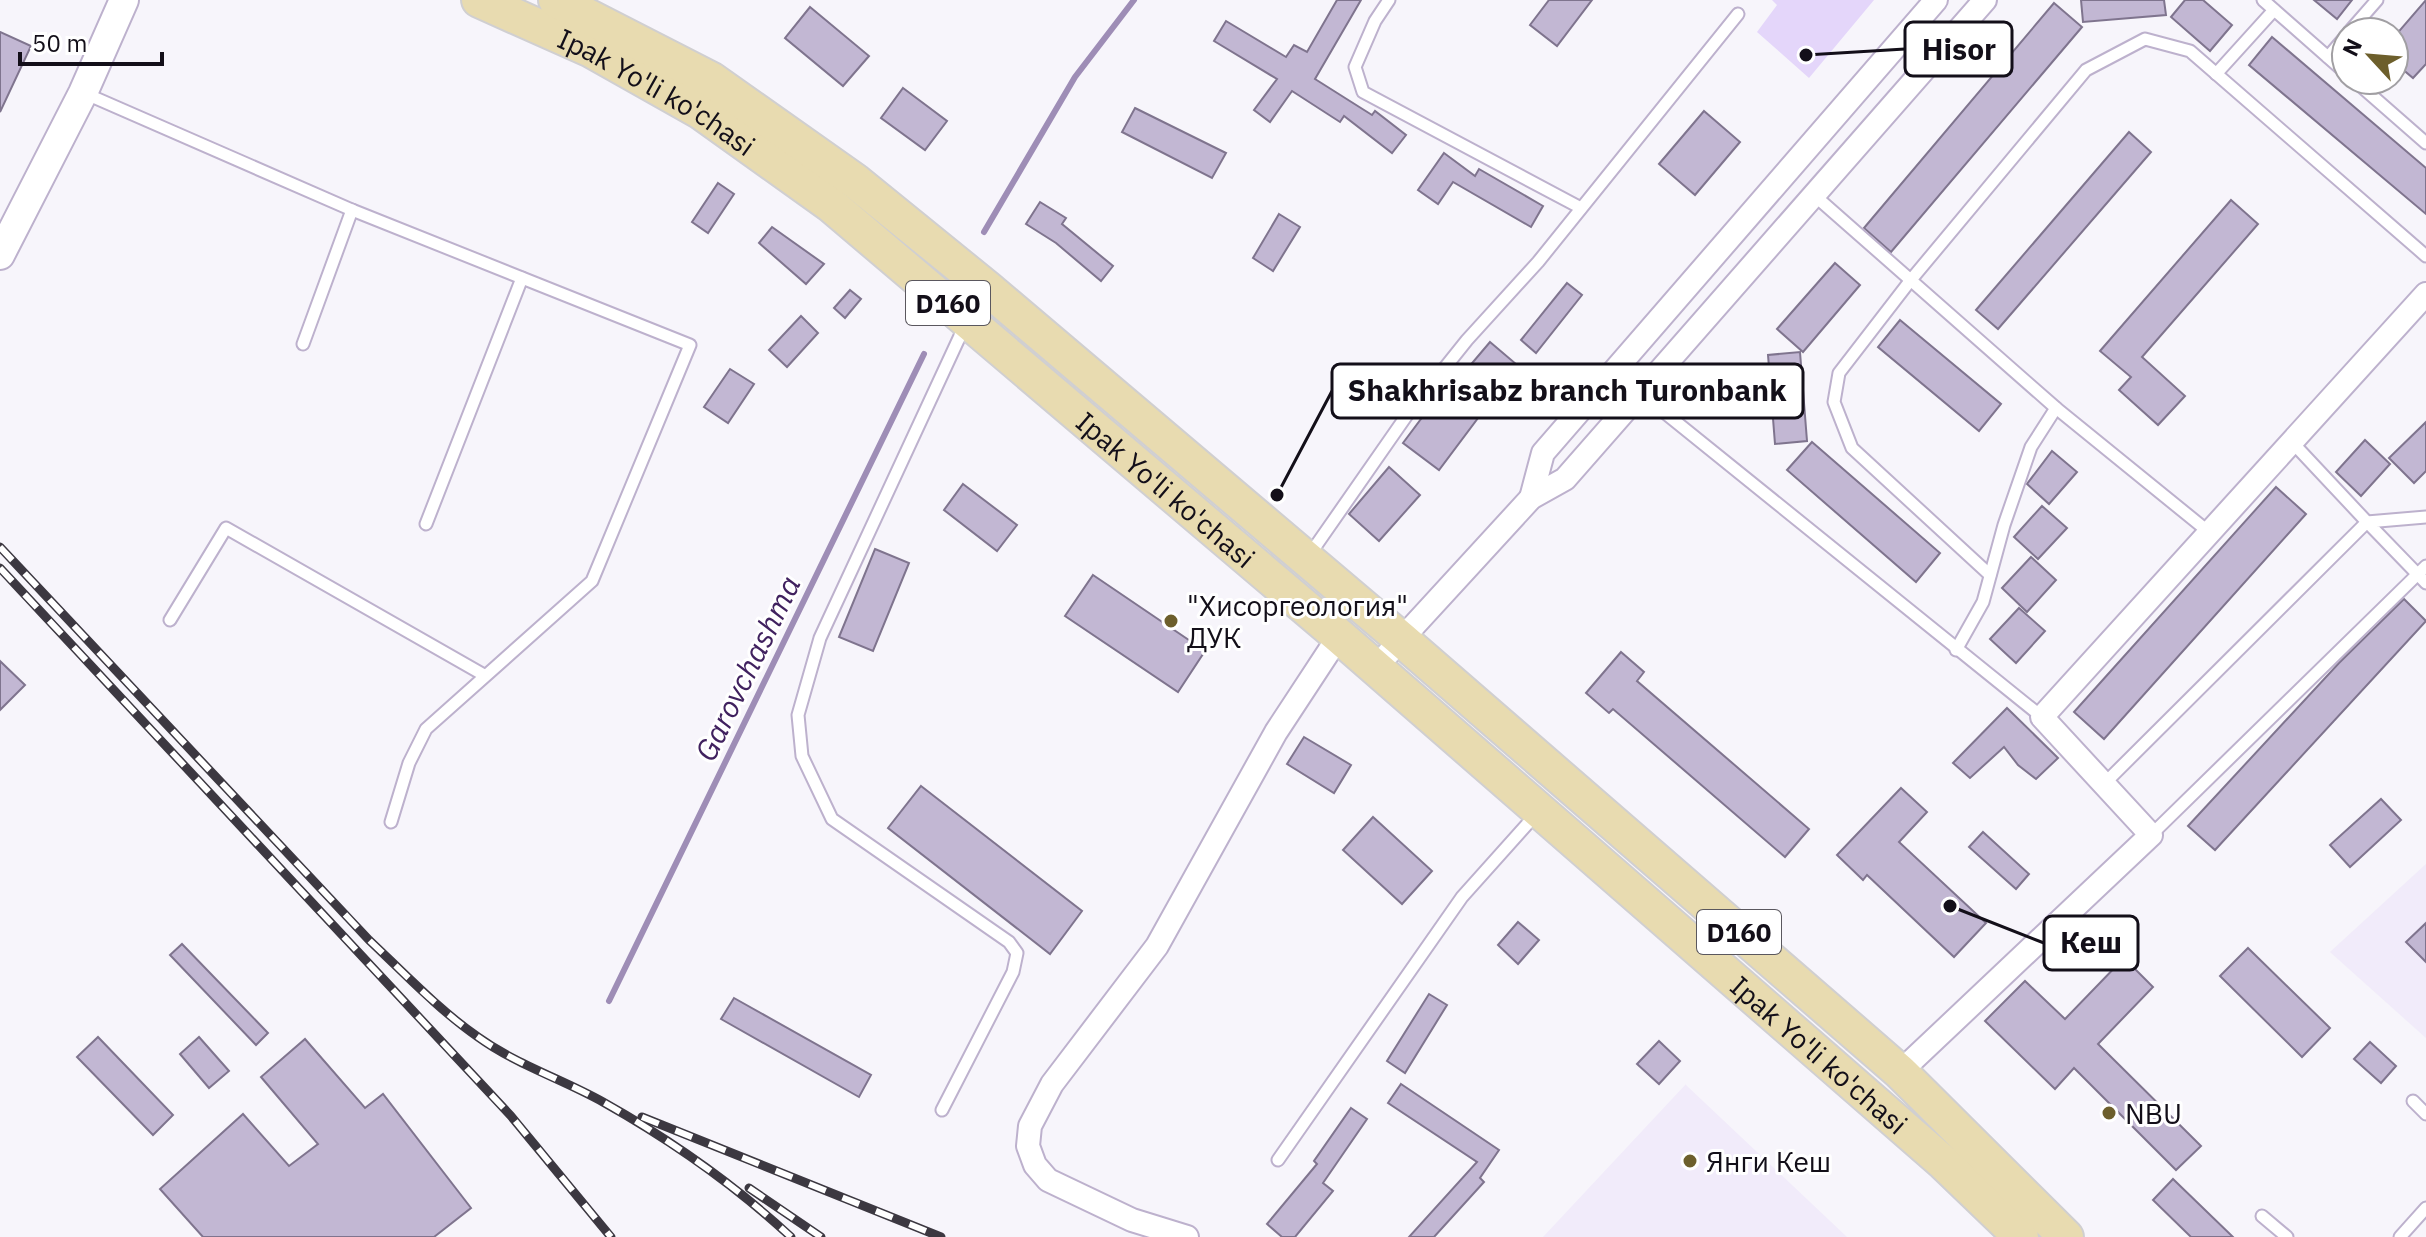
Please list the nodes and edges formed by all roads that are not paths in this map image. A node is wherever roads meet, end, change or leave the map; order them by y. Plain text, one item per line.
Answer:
1 (124, 0) edge
2 (479, 0) edge
3 (556, 0) edge
4 (1389, 0) edge
5 (1936, 0) edge
6 (1985, 0) edge
7 (2377, 0) edge
8 (2264, 1) edge
9 (2274, 10) junction
10 (1738, 14) dead end
11 (2363, 16) edge
12 (2330, 55) edge
13 (2328, 57) joint
14 (2216, 74) junction
15 (83, 93) junction
16 (2372, 96) edge
17 (2426, 143) edge
18 (1814, 195) junction
19 (1581, 208) junction
20 (352, 210) junction
21 (0, 255) edge
22 (2426, 256) edge
23 (522, 278) junction
24 (1910, 281) junction
25 (2426, 294) edge
26 (968, 319) junction
27 (303, 344) dead end
28 (1639, 392) junction
29 (2056, 408) junction
30 (2292, 442) junction
31 (1531, 498) junction
32 (2426, 517) edge
33 (2367, 522) junction
34 (426, 524) dead end
35 (2210, 533) junction
36 (1305, 561) junction
37 (2423, 574) edge
38 (1990, 575) junction
39 (170, 620) dead end
40 (1339, 636) junction
41 (1401, 639) junction
42 (1956, 650) junction
43 (1375, 668) junction
44 (484, 675) junction
45 (2042, 717) junction
46 (2104, 784) junction
47 (1538, 812) junction
48 (391, 822) dead end
49 (2151, 835) junction
50 (1900, 1072) junction
51 (2413, 1101) dead end
52 (942, 1110) dead end
53 (2426, 1114) edge
54 (1278, 1160) dead end
55 (2426, 1208) edge
56 (2262, 1216) dead end
57 (1187, 1237) edge
58 (2021, 1237) edge
59 (2066, 1237) edge
60 (2287, 1237) edge
61 (2400, 1237) edge

1 - 15 street
2 - 26 main road, Ipak Yo'li ko'chasi / D160
3 - 36 main road, Ipak Yo'li ko'chasi / D160
4 - 19 lane
5 - 31 street
6 - 18 street
7 - 11 lane
8 - 9 lane
9 - 13 lane
9 - 14 lane
10 - 19 lane
12 - 13 lane
14 - 22 lane
14 - 24 lane
15 - 20 lane
15 - 21 street
16 - 17 lane
18 - 24 lane
18 - 28 street
19 - 36 lane
20 - 23 lane
20 - 27 lane
23 - 34 lane
23 - 44 lane
24 - 29 lane
24 - 38 lane
25 - 30 street
26 - 40 main road, Ipak Yo'li ko'chasi / D160
26 - 52 lane
28 - 31 street
28 - 42 lane
29 - 35 lane
29 - 38 lane
30 - 33 lane
30 - 35 street
31 - 41 street
32 - 33 lane
33 - 37 lane
33 - 46 lane
35 - 45 street
36 - 41 main road, Ipak Yo'li ko'chasi / D160
37 - 49 lane
38 - 42 lane
39 - 44 lane
40 - 43 main road, Ipak Yo'li ko'chasi / D160
40 - 57 street
41 - 43 street
41 - 50 main road, Ipak Yo'li ko'chasi / D160
42 - 45 lane
43 - 47 main road, Ipak Yo'li ko'chasi / D160
44 - 48 lane
45 - 46 street
46 - 49 street
47 - 54 lane
47 - 58 main road, Ipak Yo'li ko'chasi / D160
49 - 50 street
50 - 59 main road, Ipak Yo'li ko'chasi / D160
51 - 53 lane
55 - 61 lane
56 - 60 lane

